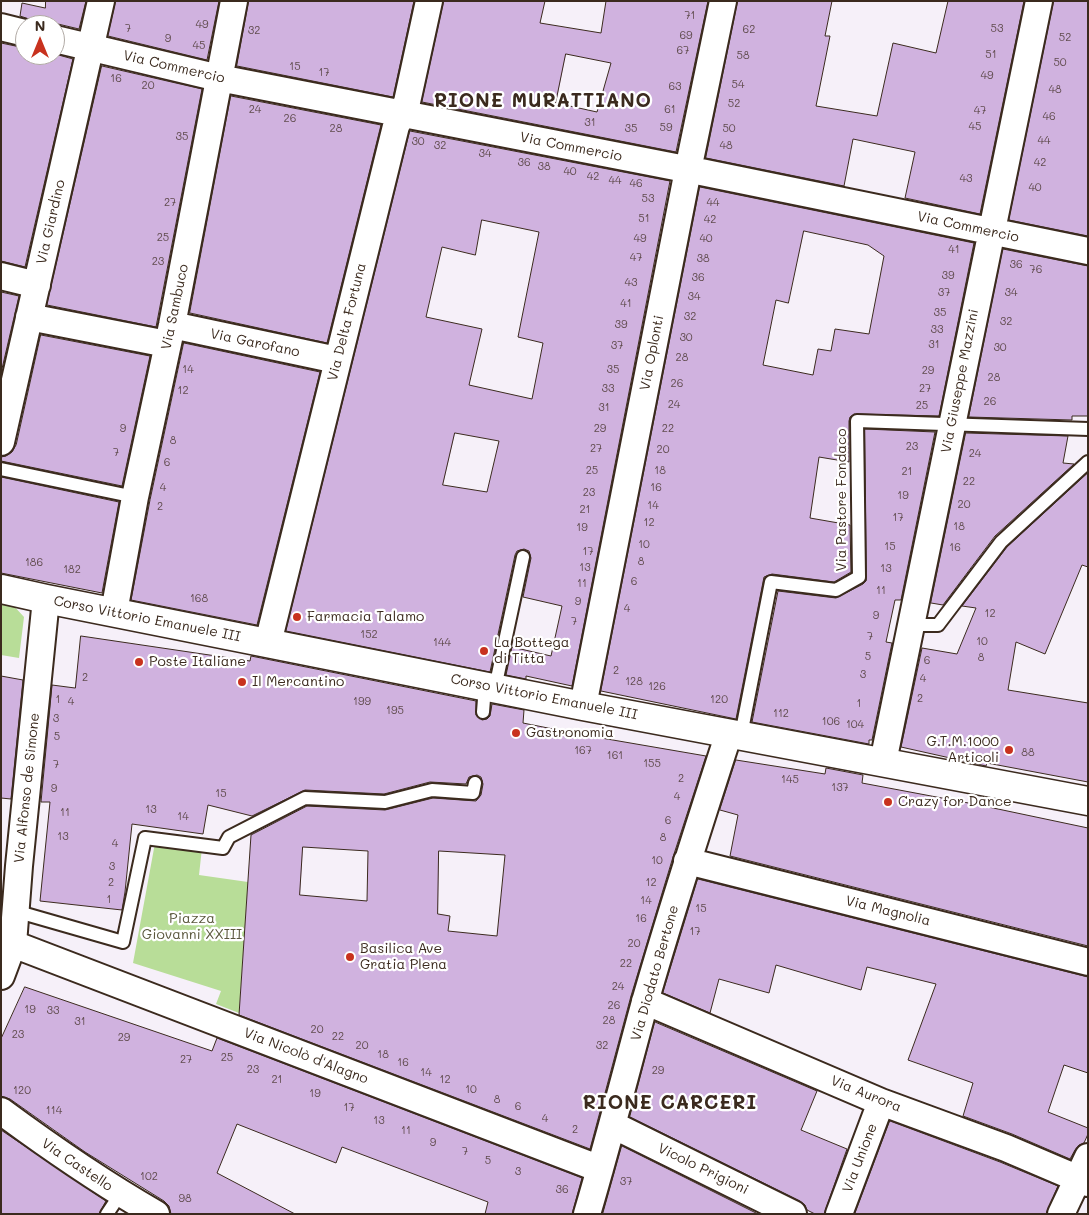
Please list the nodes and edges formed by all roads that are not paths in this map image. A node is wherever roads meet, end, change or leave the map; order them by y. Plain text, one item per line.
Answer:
1 (100, 1) edge
2 (234, 1) edge
3 (429, 1) edge
4 (723, 1) edge
5 (1039, 1) edge
6 (1, 27) edge
7 (15, 30) edge
8 (65, 42) edge
9 (91, 48) junction
10 (219, 78) junction
11 (401, 114) junction
12 (688, 170) junction
13 (990, 230) junction
14 (1088, 251) edge
15 (1, 276) edge
16 (37, 285) junction
17 (29, 317) junction
18 (170, 334) junction
19 (337, 360) junction
20 (952, 425) junction
21 (1088, 429) edge
22 (1, 442) edge
23 (1088, 462) edge
24 (1, 470) edge
25 (135, 498) junction
26 (523, 557) dead end
27 (1, 589) edge
28 (46, 599) junction
29 (114, 612) junction
30 (911, 626) junction
31 (268, 643) junction
32 (488, 695) junction
33 (584, 706) junction
34 (735, 734) junction
35 (883, 762) junction
36 (475, 783) dead end
37 (1088, 802) edge
38 (687, 861) junction
39 (15, 911) junction
40 (12, 944) junction
41 (1088, 962) edge
42 (1, 976) edge
43 (646, 1001) junction
44 (881, 1102) junction
45 (1, 1111) edge
46 (613, 1125) junction
47 (600, 1169) junction
48 (1084, 1173) edge
49 (113, 1203) edge
50 (781, 1211) edge
51 (156, 1214) edge
52 (587, 1214) edge
53 (839, 1214) edge
54 (1061, 1214) edge

1 - 9 street, Via Giardino
2 - 10 street, Via Sambuco
3 - 11 street, Via Delta Fortuna
4 - 12 street, Via Oplonti
5 - 13 street, Via Giuseppe Mazzini
6 - 7 street
8 - 9 street, Via Commercio
9 - 10 street, Via Commercio
9 - 16 street, Via Giardino
10 - 11 street, Via Commercio
10 - 18 street, Via Sambuco
11 - 12 street, Via Commercio
11 - 19 street, Via Delta Fortuna
12 - 13 street, Via Commercio
12 - 33 street, Via Oplonti
13 - 14 street, Via Commercio
13 - 20 street, Via Giuseppe Mazzini
15 - 16 street
16 - 17 street, Via Giardino
17 - 18 street, Via Garofano
17 - 22 street, Via Giardino
18 - 19 street, Via Garofano
18 - 25 street, Via Sambuco
19 - 31 street, Via Delta Fortuna
20 - 21 lane
20 - 30 street, Via Giuseppe Mazzini
20 - 34 lane, Via Pastore Fondaco
23 - 30 lane
24 - 25 lane
25 - 29 street, Via Sambuco
26 - 32 lane
27 - 28 street, Corso Vittorio Emanuele III
28 - 29 street, Corso Vittorio Emanuele III
28 - 39 street, Via Alfonso de Simone
29 - 31 street, Corso Vittorio Emanuele III
30 - 35 street, Via Giuseppe Mazzini
31 - 32 street, Corso Vittorio Emanuele III
32 - 33 street, Corso Vittorio Emanuele III
33 - 34 street, Corso Vittorio Emanuele III
34 - 35 street, Corso Vittorio Emanuele III
34 - 38 street, Via Diodato Bertone
35 - 37 street, Corso Vittorio Emanuele III
36 - 39 lane
38 - 41 street, Via Magnolia
38 - 43 street, Via Diodato Bertone
39 - 40 street, Via Alfonso de Simone
40 - 42 street, Via Alfonso de Simone
40 - 47 street, Via Nicolò d'Alagno
43 - 44 street, Via Aurora
43 - 46 street, Via Diodato Bertone
44 - 48 street, Via Aurora
44 - 53 street, Via Unione
45 - 49 street, Via Castello
46 - 47 street, Via Diodato Bertone
46 - 50 street, Vicolo Prigioni
47 - 52 street, Via Diodato Bertone
48 - 54 street
49 - 51 street, Via Castello

